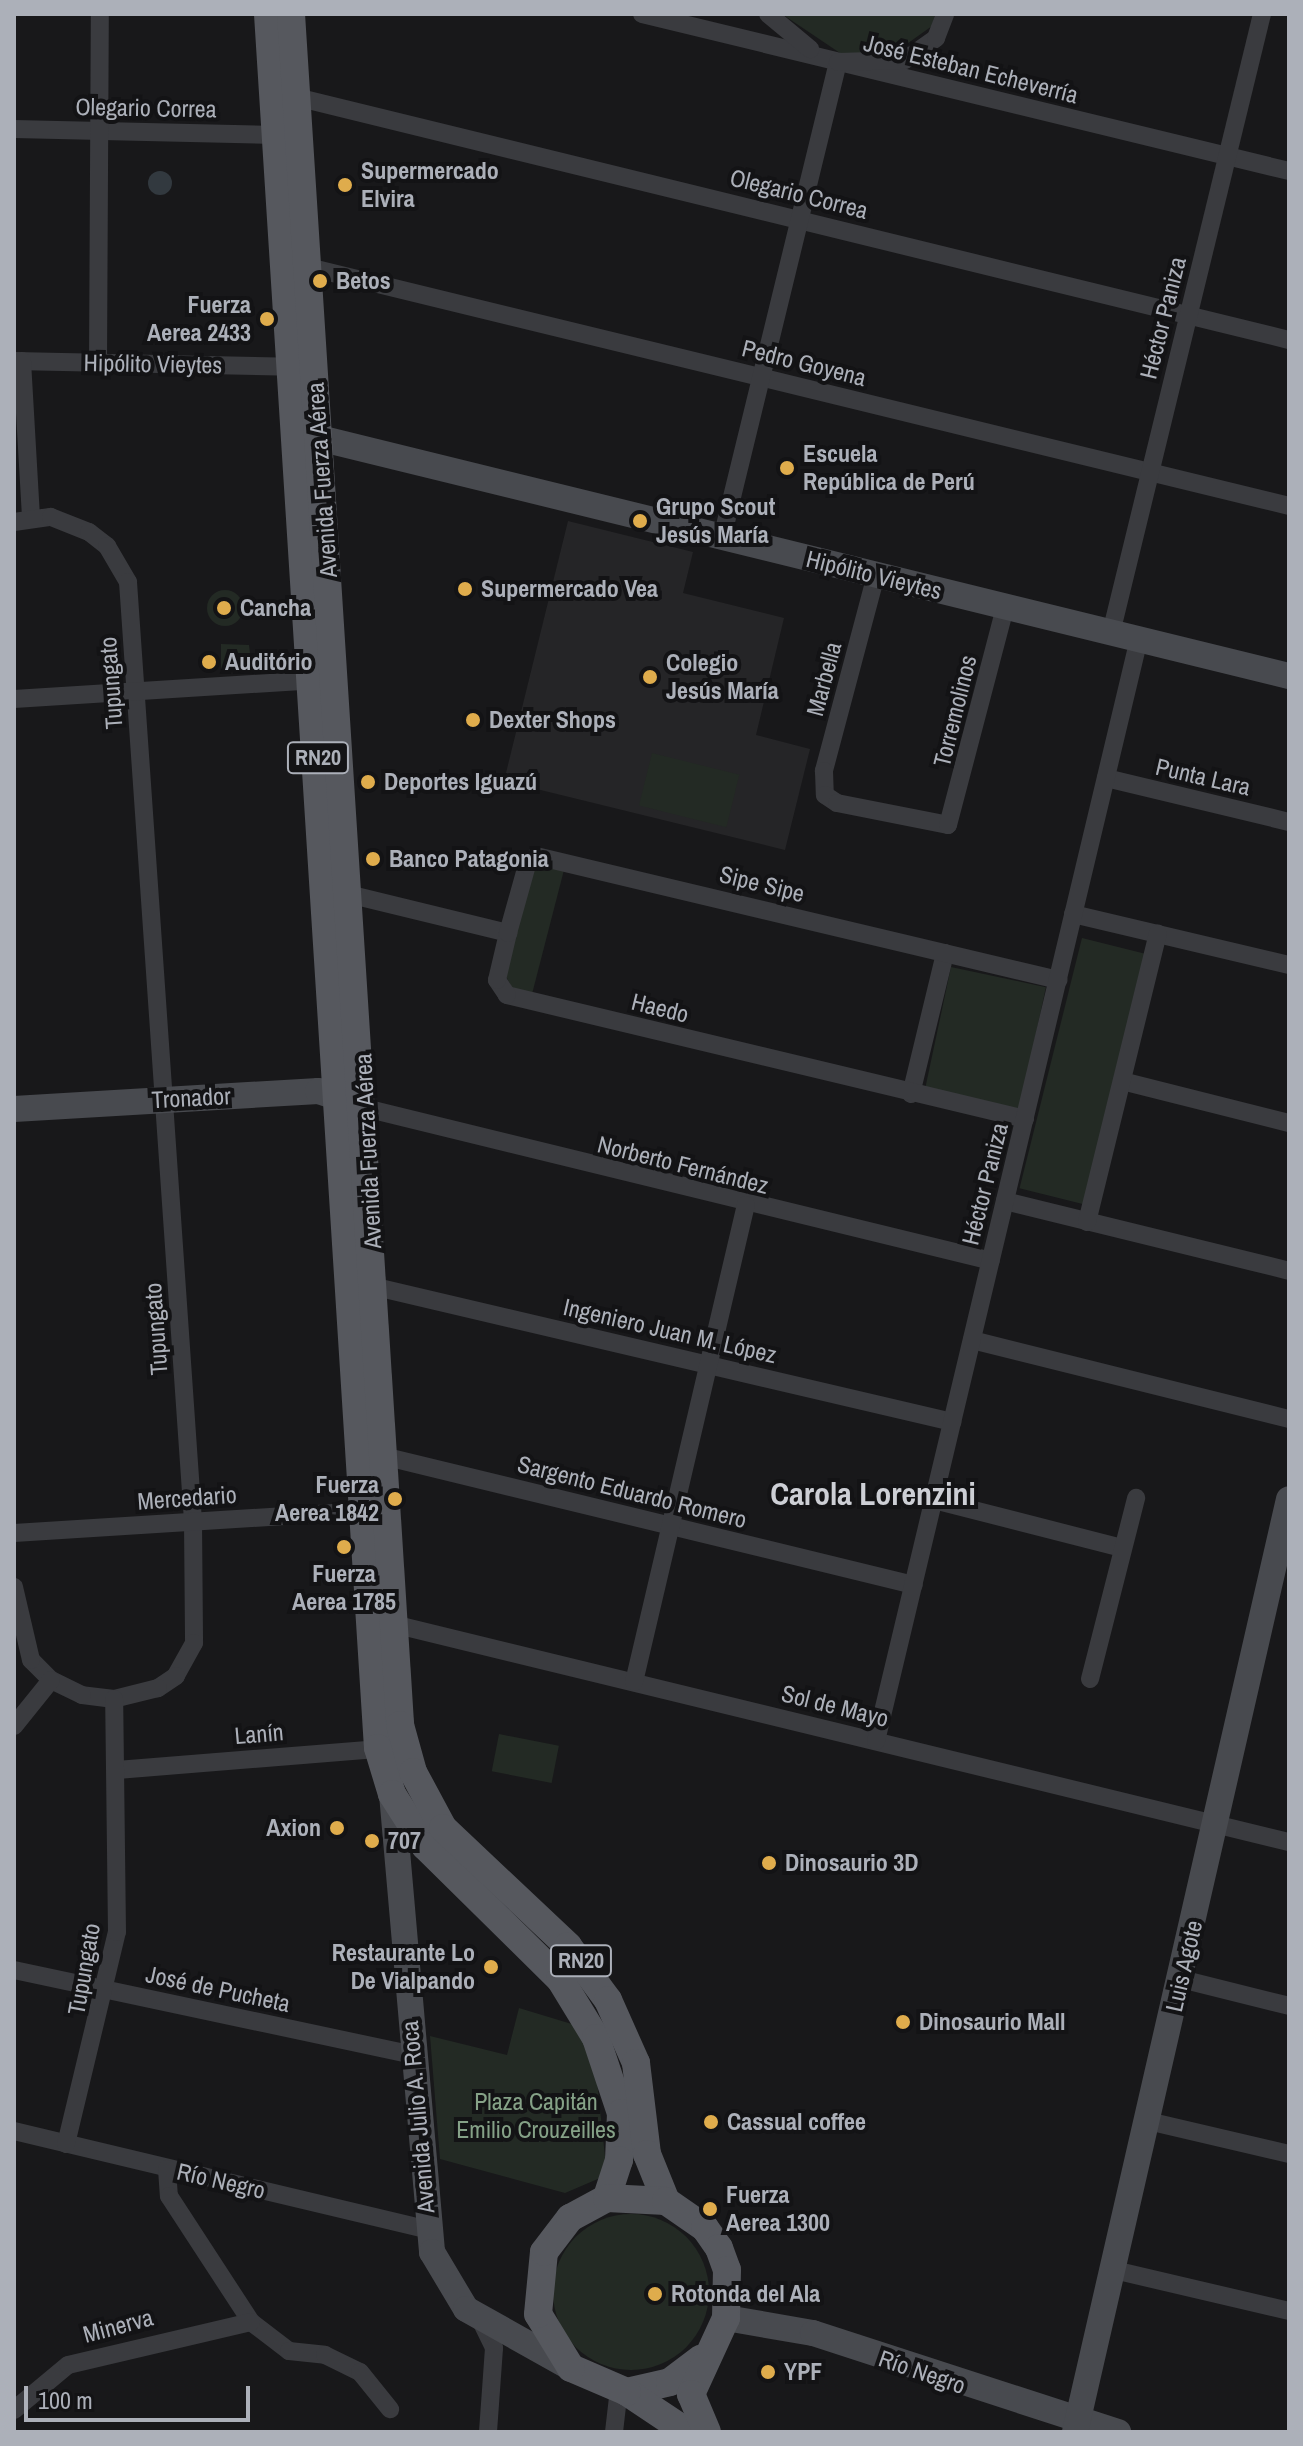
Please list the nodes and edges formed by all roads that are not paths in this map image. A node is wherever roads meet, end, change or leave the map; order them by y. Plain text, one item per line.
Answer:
1 (100, 14) edge
2 (268, 14) edge
3 (291, 14) edge
4 (642, 14) edge
5 (768, 14) edge
6 (945, 14) edge
7 (1262, 14) edge
8 (838, 62) junction
9 (296, 97) junction
10 (14, 129) edge
11 (98, 131) junction
12 (276, 135) junction
13 (1227, 156) junction
14 (1289, 171) edge
15 (800, 219) junction
16 (308, 267) junction
17 (1189, 315) junction
18 (1289, 340) edge
19 (18, 361) edge
20 (98, 363) junction
21 (291, 367) junction
22 (761, 377) junction
23 (295, 421) junction
24 (319, 438) junction
25 (1150, 472) junction
26 (1289, 506) edge
27 (23, 519) edge
28 (722, 538) junction
29 (876, 575) junction
30 (1005, 607) junction
31 (1111, 633) junction
32 (1139, 639) junction
33 (1289, 676) edge
34 (313, 680) junction
35 (136, 691) junction
36 (14, 699) edge
37 (1106, 778) junction
38 (1289, 822) edge
39 (948, 825) joint
40 (352, 895) junction
41 (1073, 914) junction
42 (508, 933) junction
43 (1158, 934) junction
44 (945, 953) junction
45 (1289, 965) edge
46 (1058, 980) junction
47 (1122, 1081) junction
48 (911, 1094) junction
49 (340, 1095) junction
50 (164, 1099) junction
51 (365, 1108) junction
52 (14, 1109) edge
53 (1025, 1119) junction
54 (1289, 1123) edge
55 (1005, 1201) junction
56 (746, 1205) junction
57 (1087, 1222) junction
58 (991, 1261) junction
59 (1289, 1271) edge
60 (376, 1287) junction
61 (972, 1340) junction
62 (708, 1365) junction
63 (1289, 1419) edge
64 (952, 1422) junction
65 (387, 1457) junction
66 (1136, 1498) dead end
67 (1289, 1499) edge
68 (934, 1500) junction
69 (364, 1511) junction
70 (193, 1522) junction
71 (671, 1526) junction
72 (14, 1533) edge
73 (1122, 1548) junction
74 (914, 1585) junction
75 (14, 1587) edge
76 (382, 1622) junction
77 (1090, 1679) dead end
78 (51, 1680) junction
79 (634, 1682) junction
80 (114, 1699) junction
81 (14, 1726) edge
82 (876, 1741) junction
83 (392, 1748) junction
84 (117, 1770) junction
85 (392, 1794) junction
86 (1216, 1824) junction
87 (1289, 1842) edge
88 (14, 1970) edge
89 (1181, 1979) junction
90 (109, 1990) junction
91 (1289, 2006) edge
92 (413, 2055) junction
93 (1148, 2121) junction
94 (14, 2131) edge
95 (66, 2144) junction
96 (1289, 2154) edge
97 (167, 2169) junction
98 (607, 2198) junction
99 (666, 2201) junction
100 (428, 2230) junction
101 (1114, 2270) junction
102 (1289, 2311) edge
103 (479, 2317) junction
104 (726, 2318) junction
105 (251, 2322) junction
106 (523, 2341) junction
107 (710, 2350) junction
108 (494, 2361) junction
109 (571, 2368) junction
110 (623, 2391) junction
111 (390, 2409) dead end
112 (14, 2410) edge
113 (1076, 2427) edge
114 (488, 2432) edge
115 (614, 2432) edge
116 (687, 2432) edge
117 (707, 2432) edge
118 (1118, 2432) edge

1 - 11 street
2 - 12 main road, Avenida Fuerza Aérea / RN20
3 - 9 main road, Avenida Fuerza Aérea / RN20
4 - 8 street, José Esteban Echeverría
5 - 8 street
6 - 8 street
7 - 13 street, Héctor Paniza
8 - 13 street, José Esteban Echeverría
8 - 15 street
9 - 15 street, Olegario Correa
9 - 16 main road, Avenida Fuerza Aérea / RN20
10 - 11 street, Olegario Correa
11 - 12 street, Olegario Correa
11 - 20 street
12 - 21 main road, Avenida Fuerza Aérea / RN20
13 - 14 street, José Esteban Echeverría
13 - 17 street, Héctor Paniza
15 - 17 street, Olegario Correa
15 - 22 street
16 - 22 street, Pedro Goyena
16 - 24 main road, Avenida Fuerza Aérea / RN20
17 - 18 street, Olegario Correa
17 - 25 street, Héctor Paniza
19 - 20 street, Hipólito Vieytes
19 - 27 street
20 - 21 street, Hipólito Vieytes
21 - 23 main road, Avenida Fuerza Aérea / RN20
22 - 25 street, Pedro Goyena
22 - 28 street
23 - 24 street
23 - 34 main road, Avenida Fuerza Aérea / RN20
24 - 28 main road, Hipólito Vieytes
24 - 40 main road, Avenida Fuerza Aérea / RN20
25 - 26 street, Pedro Goyena
25 - 31 street, Héctor Paniza
27 - 35 street, Tupungato
28 - 29 main road, Hipólito Vieytes
29 - 30 main road, Hipólito Vieytes
29 - 39 street, Marbella
30 - 31 main road, Hipólito Vieytes
30 - 39 street, Torremolinos
31 - 32 main road, Hipólito Vieytes
32 - 33 main road, Hipólito Vieytes
32 - 37 street, Héctor Paniza
34 - 35 street
34 - 49 main road, Avenida Fuerza Aérea / RN20
35 - 36 street
35 - 50 street, Tupungato
37 - 38 street, Punta Lara
37 - 41 street, Héctor Paniza
40 - 42 street
40 - 51 main road, Avenida Fuerza Aérea / RN20
41 - 43 street
41 - 46 street, Héctor Paniza
42 - 44 street, Sipe Sipe
42 - 48 street, Haedo
43 - 45 street
43 - 47 street
44 - 46 street, Sipe Sipe
44 - 48 street
46 - 53 street, Héctor Paniza
47 - 54 street
47 - 57 street
48 - 53 street, Haedo
49 - 50 main road, Tronador
49 - 51 main road, Tronador
49 - 69 main road, Avenida Fuerza Aérea / RN20
50 - 52 main road, Tronador
50 - 70 street, Tupungato
51 - 56 street, Norberto Fernández
51 - 60 main road, Avenida Fuerza Aérea / RN20
53 - 55 street, Héctor Paniza
55 - 57 street
55 - 58 street, Héctor Paniza
56 - 58 street, Norberto Fernández
56 - 62 street
57 - 59 street
58 - 61 street, Héctor Paniza
60 - 62 street, Ingeniero Juan M. López
60 - 65 main road, Avenida Fuerza Aérea / RN20
61 - 63 street
61 - 64 street, Héctor Paniza
62 - 64 street, Ingeniero Juan M. López
62 - 71 street
64 - 68 street, Héctor Paniza
65 - 71 street, Sargento Eduardo Romero
65 - 76 main road, Avenida Fuerza Aérea / RN20
66 - 73 street
67 - 86 main road, Luis Agote
68 - 73 street
68 - 74 street, Héctor Paniza
69 - 70 street, Mercedario
69 - 76 main road, Avenida Fuerza Aérea / RN20
70 - 72 street, Mercedario
70 - 80 street, Tupungato
71 - 74 street, Sargento Eduardo Romero
71 - 79 street
73 - 77 street
74 - 82 street, Héctor Paniza
75 - 78 street
76 - 79 street, Sol de Mayo
76 - 83 main road, Avenida Fuerza Aérea / RN20
78 - 80 street
78 - 81 street
79 - 82 street, Sol de Mayo
80 - 84 street, Tupungato
82 - 86 street, Sol de Mayo
83 - 84 street, Lanín
83 - 85 main road, Avenida Fuerza Aérea / RN20
83 - 99 main road, Avenida Fuerza Aérea / RN20
84 - 90 street, Tupungato
85 - 92 main road, Avenida Julio A. Roca
85 - 98 main road, Avenida Fuerza Aérea / RN20
86 - 87 street, Sol de Mayo
86 - 89 main road, Luis Agote
88 - 90 street, José de Pucheta
89 - 91 street
89 - 93 main road, Luis Agote
90 - 92 street, José de Pucheta
90 - 95 street, Tupungato
92 - 100 main road, Avenida Julio A. Roca
93 - 96 street
93 - 101 main road, Luis Agote
94 - 95 street, Río Negro
95 - 97 street, Río Negro
97 - 100 street, Río Negro
97 - 105 street
98 - 99 main road
98 - 109 main road
99 - 104 main road
100 - 103 main road, Avenida Julio A. Roca
101 - 102 street
101 - 113 main road, Luis Agote
103 - 106 main road, Avenida Julio A. Roca
103 - 108 street
104 - 107 main road
104 - 113 main road, Río Negro
105 - 111 street
105 - 112 street, Minerva
106 - 108 street
106 - 109 main road, Avenida Julio A. Roca
107 - 110 main road
107 - 117 main road
108 - 114 street
109 - 110 main road, Avenida Julio A. Roca
110 - 115 street
110 - 116 main road, Avenida Julio A. Roca
113 - 118 main road, Río Negro

